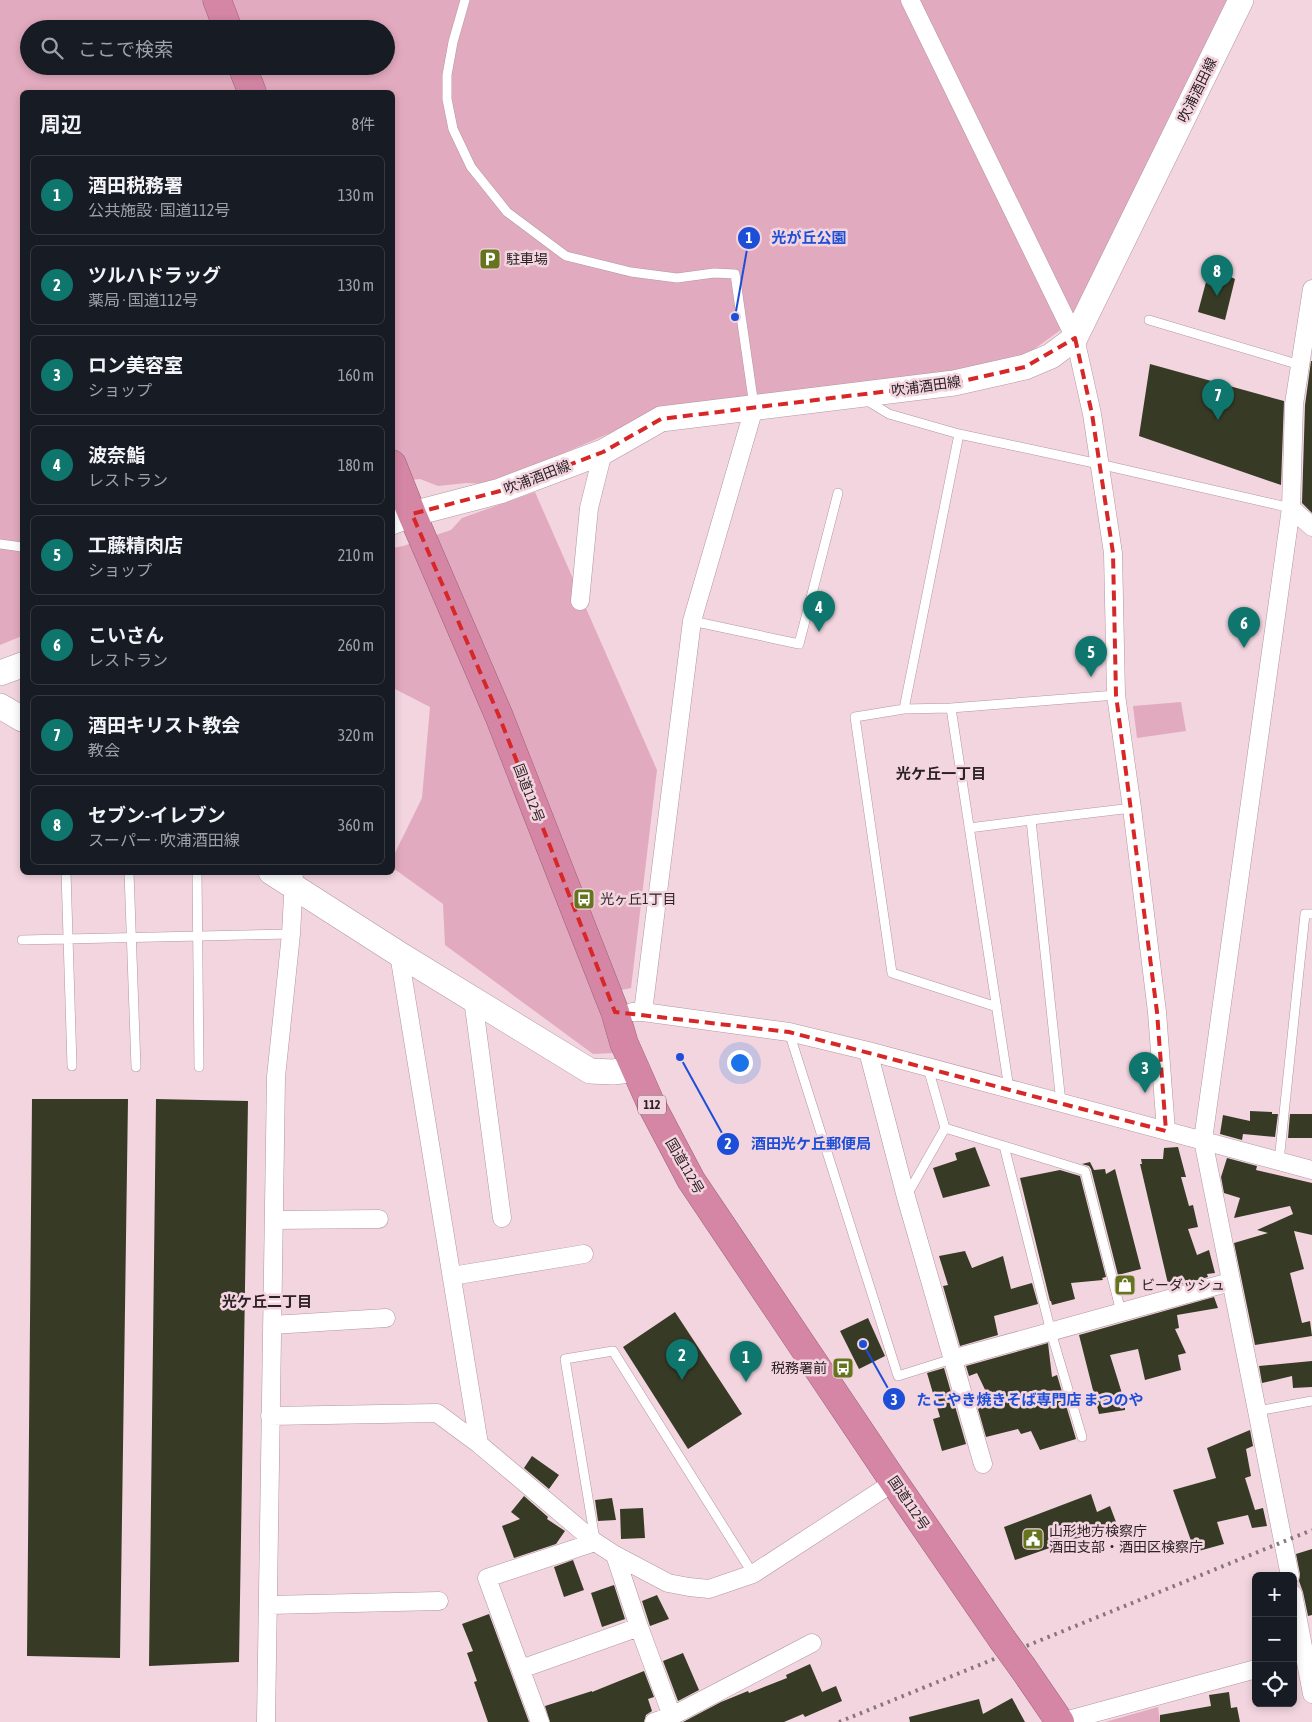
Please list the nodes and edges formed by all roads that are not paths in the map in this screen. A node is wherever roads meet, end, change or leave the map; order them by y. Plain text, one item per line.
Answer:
1 (217, 0) edge
2 (465, 0) edge
3 (910, 0) edge
4 (1241, 0) edge
5 (225, 20) edge
6 (245, 75) edge
7 (251, 90) edge
8 (1312, 289) edge
9 (1149, 320) dead end
10 (1075, 338) junction
11 (1300, 365) junction
12 (858, 395) junction
13 (754, 408) junction
14 (959, 434) junction
15 (603, 452) junction
16 (1099, 464) junction
17 (395, 480) edge
18 (838, 493) dead end
19 (1291, 508) junction
20 (402, 518) edge
21 (1312, 527) edge
22 (0, 544) edge
23 (20, 547) edge
24 (580, 601) dead end
25 (692, 621) junction
26 (20, 666) edge
27 (0, 673) edge
28 (1116, 695) junction
29 (0, 706) edge
30 (951, 708) junction
31 (904, 709) junction
32 (20, 718) edge
33 (1132, 808) junction
34 (1030, 820) junction
35 (969, 828) junction
36 (66, 875) edge
37 (129, 875) edge
38 (197, 875) edge
39 (280, 875) edge
40 (293, 879) edge
41 (1312, 914) edge
42 (291, 934) junction
43 (197, 935) junction
44 (68, 939) junction
45 (131, 939) junction
46 (22, 940) dead end
47 (399, 954) junction
48 (473, 999) junction
49 (997, 1007) junction
50 (615, 1012) junction
51 (642, 1012) junction
52 (789, 1032) junction
53 (868, 1051) junction
54 (72, 1066) dead end
55 (136, 1068) dead end
56 (200, 1068) dead end
57 (928, 1068) junction
58 (637, 1069) junction
59 (1009, 1089) junction
60 (1061, 1103) junction
61 (945, 1128) junction
62 (1166, 1130) junction
63 (1203, 1140) junction
64 (1004, 1146) junction
65 (1279, 1161) junction
66 (1312, 1170) edge
67 (906, 1197) junction
68 (502, 1218) dead end
69 (379, 1219) dead end
70 (274, 1220) junction
71 (584, 1254) dead end
72 (452, 1276) junction
73 (1230, 1282) junction
74 (1120, 1312) junction
75 (386, 1318) dead end
76 (272, 1325) junction
77 (1051, 1332) junction
78 (952, 1359) junction
79 (1312, 1401) edge
80 (1257, 1411) junction
81 (270, 1416) junction
82 (1082, 1437) dead end
83 (479, 1444) junction
84 (983, 1464) dead end
85 (894, 1482) junction
86 (595, 1542) junction
87 (615, 1555) junction
88 (1289, 1572) edge
89 (753, 1574) junction
90 (1300, 1600) edge
91 (439, 1601) dead end
92 (269, 1605) junction
93 (639, 1627) junction
94 (812, 1643) dead end
95 (1299, 1658) edge
96 (521, 1669) junction
97 (1252, 1671) edge
98 (1312, 1694) edge
99 (672, 1716) junction
100 (266, 1722) edge
101 (540, 1722) edge
102 (654, 1722) edge
103 (1061, 1722) edge

1 - 5 highway
2 - 13 lane
3 - 10 street
4 - 10 main road, 吹浦酒田線
6 - 7 highway
8 - 11 street
9 - 11 lane
10 - 12 main road, 吹浦酒田線
10 - 16 street
11 - 19 street
12 - 13 main road, 吹浦酒田線
12 - 14 lane
13 - 15 main road, 吹浦酒田線
13 - 25 street
14 - 16 lane
14 - 31 lane
15 - 20 main road, 吹浦酒田線
15 - 24 street
16 - 19 lane
16 - 28 street
17 - 20 highway, 国道112号 / 112
18 - 25 lane
19 - 21 street
19 - 63 street
20 - 50 highway, 国道112号 / 112
22 - 23 lane
25 - 51 street
26 - 27 main road
28 - 30 lane
28 - 33 street
29 - 32 main road
30 - 31 lane
30 - 35 lane
31 - 49 lane
33 - 34 lane
33 - 62 street
34 - 35 lane
34 - 60 lane
35 - 49 lane
36 - 44 lane
37 - 45 lane
38 - 43 lane
39 - 40 main road
40 - 42 street
40 - 47 main road
41 - 65 lane
42 - 43 lane
42 - 70 street
43 - 45 lane
43 - 56 lane
44 - 45 lane
44 - 46 lane
44 - 54 lane
45 - 55 lane
47 - 48 main road
47 - 72 street
48 - 58 main road
48 - 68 street
49 - 59 lane
50 - 51 street
50 - 58 highway, 国道112号 / 112
51 - 52 street
52 - 53 street
52 - 78 lane
53 - 57 street
53 - 67 street
57 - 59 street
57 - 61 lane
58 - 85 highway, 国道112号 / 112
59 - 60 street
60 - 62 street
61 - 64 lane
61 - 67 lane
62 - 63 street
63 - 65 street
63 - 73 street
64 - 74 lane
64 - 77 lane
65 - 66 street
67 - 78 street
69 - 70 street
70 - 76 street
71 - 72 street
72 - 83 street
73 - 74 street
73 - 80 street
74 - 77 street
75 - 76 street
76 - 81 street
77 - 78 street
77 - 82 lane
78 - 84 street
79 - 80 lane
80 - 88 street
81 - 83 street
81 - 92 street
83 - 86 street
85 - 89 street
85 - 103 highway, 国道112号 / 112, bridge
86 - 87 street
86 - 89 lane
86 - 96 street
87 - 89 street
87 - 93 street
90 - 95 street
91 - 92 street
92 - 100 street
93 - 96 street
93 - 99 street
94 - 99 street
95 - 98 street
96 - 101 street
97 - 103 street
99 - 102 street

